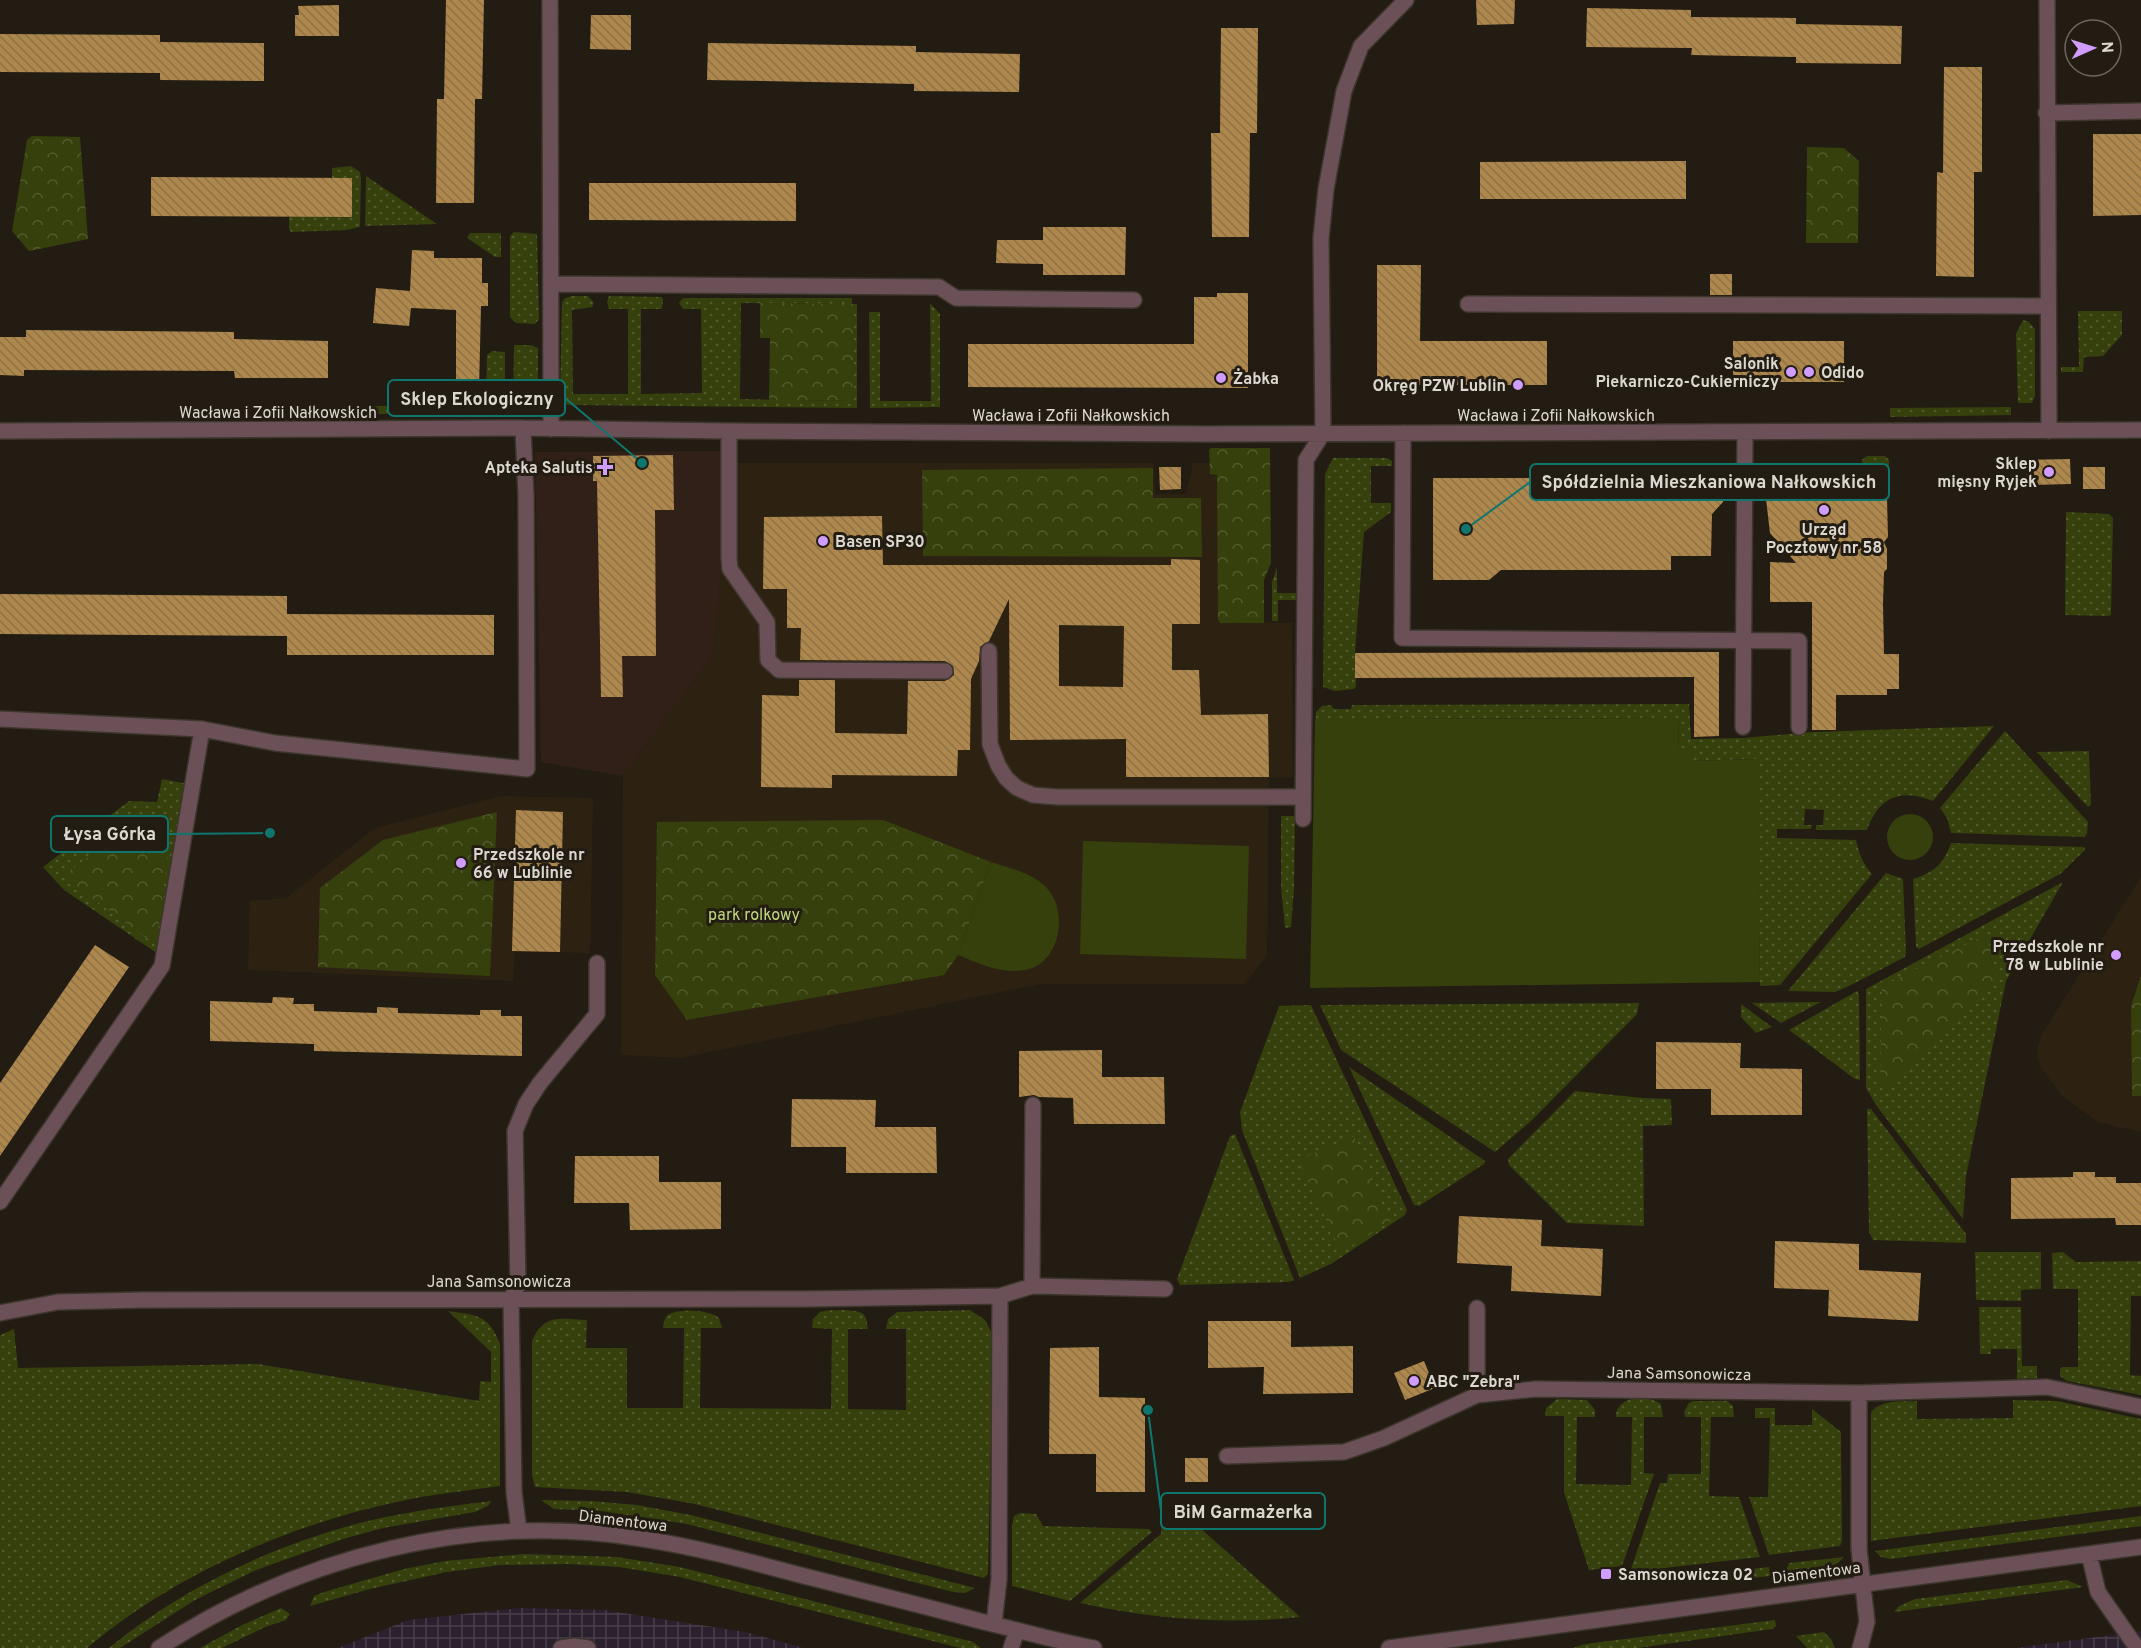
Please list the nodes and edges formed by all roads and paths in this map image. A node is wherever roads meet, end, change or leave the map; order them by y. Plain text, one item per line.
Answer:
1 (550, 0) edge
2 (1406, 0) edge
3 (2047, 0) edge
4 (2141, 111) edge
5 (2046, 113) junction
6 (551, 284) junction
7 (1134, 300) dead end
8 (1468, 304) dead end
9 (2048, 306) junction
10 (523, 428) junction
11 (551, 429) junction
12 (2141, 430) edge
13 (0, 431) edge
14 (729, 431) junction
15 (2049, 431) junction
16 (1323, 433) junction
17 (1403, 433) junction
18 (1745, 433) junction
19 (1743, 640) junction
20 (989, 651) dead end
21 (945, 671) dead end
22 (0, 719) edge
23 (1743, 727) dead end
24 (1799, 727) dead end
25 (202, 729) junction
26 (1304, 797) junction
27 (1303, 819) dead end
28 (597, 963) dead end
29 (1033, 1105) dead end
30 (0, 1203) edge
31 (1032, 1286) junction
32 (1165, 1289) dead end
33 (1000, 1296) junction
34 (511, 1299) junction
35 (1477, 1308) dead end
36 (0, 1313) edge
37 (1859, 1393) junction
38 (1477, 1395) junction
39 (2141, 1407) edge
40 (1227, 1456) dead end
41 (519, 1531) junction
42 (2141, 1547) edge
43 (2089, 1554) junction
44 (1863, 1584) junction
45 (994, 1624) junction
46 (1017, 1630) junction
47 (159, 1648) edge
48 (561, 1648) edge
49 (588, 1648) edge
50 (1011, 1648) edge
51 (1094, 1648) edge
52 (1389, 1648) edge
53 (1860, 1648) edge
54 (2138, 1648) edge

1 - 6 street
2 - 16 street
3 - 5 street
4 - 5 street
5 - 9 street
6 - 7 street
6 - 11 street
8 - 9 street
9 - 15 street
10 - 11 street, Wacława i Zofii Nałkowskich
10 - 13 street, Wacława i Zofii Nałkowskich
10 - 25 street
11 - 14 street, Wacława i Zofii Nałkowskich
12 - 15 street, Wacława i Zofii Nałkowskich
14 - 16 street, Wacława i Zofii Nałkowskich
14 - 21 street
15 - 18 street, Wacława i Zofii Nałkowskich
16 - 17 street, Wacława i Zofii Nałkowskich
16 - 26 street
17 - 18 street, Wacława i Zofii Nałkowskich
17 - 19 street
18 - 19 street
19 - 23 street
19 - 24 street
20 - 26 street
22 - 25 street
25 - 30 street
26 - 27 street
28 - 34 street
29 - 31 street
31 - 32 street, Jana Samsonowicza
31 - 33 street, Jana Samsonowicza
33 - 34 street, Jana Samsonowicza
33 - 45 street
34 - 36 street, Jana Samsonowicza
34 - 41 street
35 - 38 street
37 - 38 street, Jana Samsonowicza
37 - 39 street, Jana Samsonowicza
37 - 44 street
38 - 40 street, Jana Samsonowicza
41 - 45 street, Diamentowa
41 - 47 street, Diamentowa
42 - 43 street, Diamentowa
43 - 44 street, Diamentowa
43 - 54 street
44 - 52 street, Diamentowa
44 - 53 street
45 - 46 street, Diamentowa
46 - 50 street
46 - 51 street, Diamentowa
48 - 49 street

